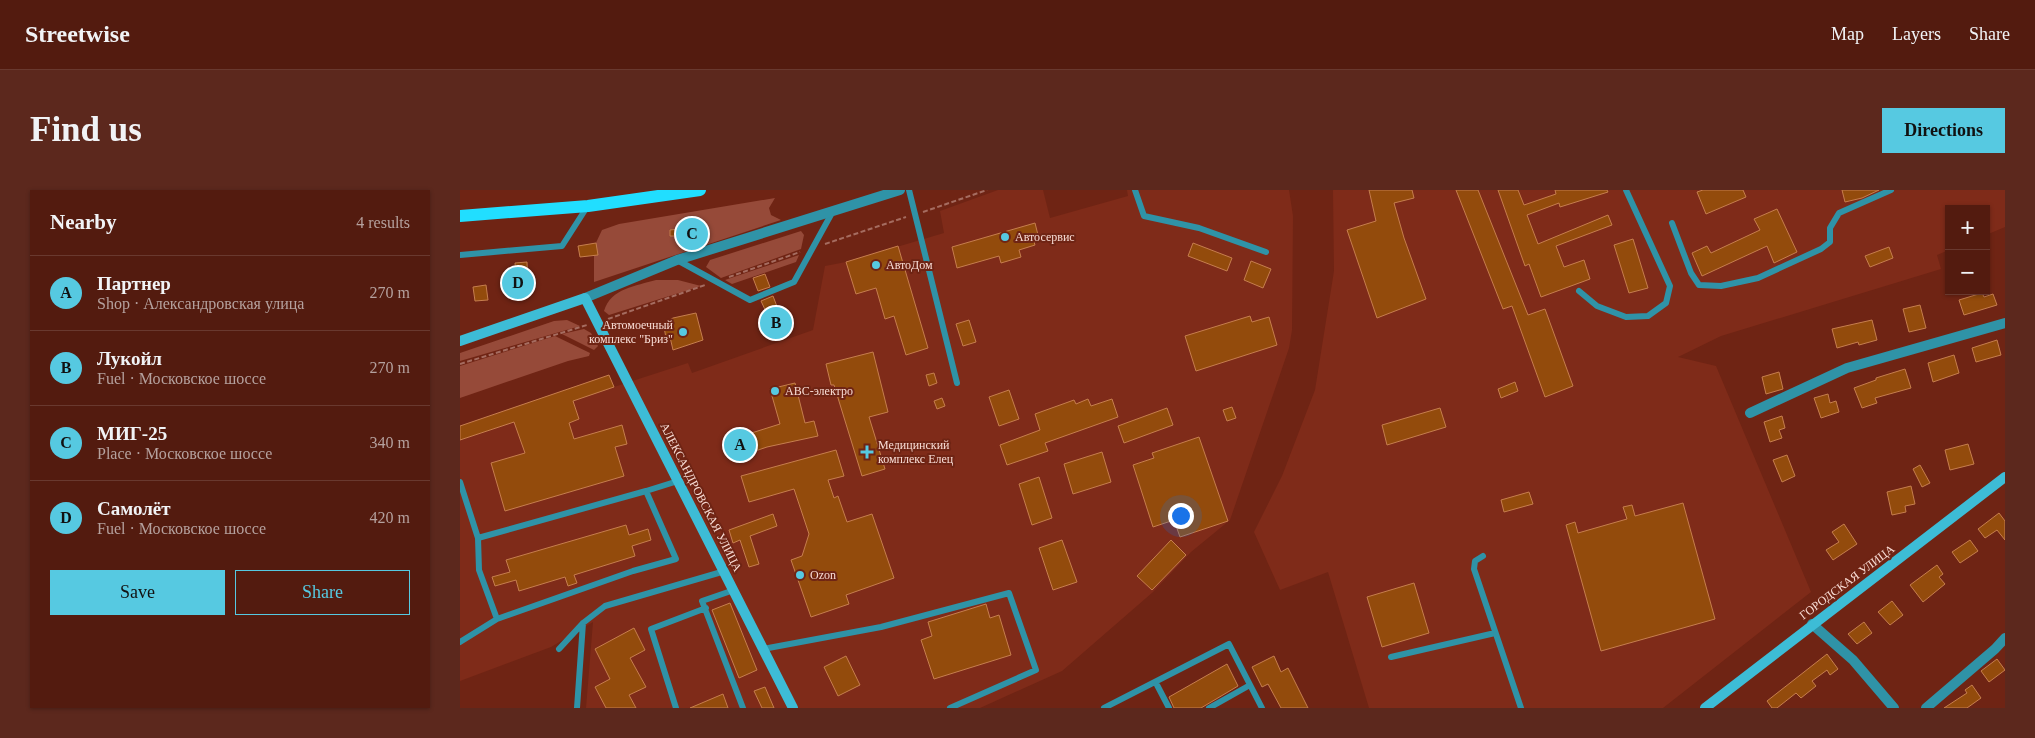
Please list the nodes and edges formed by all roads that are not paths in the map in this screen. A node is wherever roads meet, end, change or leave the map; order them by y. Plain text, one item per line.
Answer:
1 (700, 190) edge
2 (900, 190) edge
3 (909, 190) edge
4 (1135, 190) edge
5 (1626, 190) edge
6 (1891, 190) edge
7 (657, 193) edge
8 (588, 206) junction
9 (833, 210) junction
10 (460, 216) edge
11 (1672, 223) dead end
12 (1266, 252) dead end
13 (460, 255) edge
14 (677, 260) junction
15 (1578, 291) dead end
16 (585, 298) junction
17 (2005, 323) edge
18 (460, 341) edge
19 (957, 383) dead end
20 (1750, 413) dead end
21 (2005, 477) edge
22 (678, 481) junction
23 (460, 482) edge
24 (646, 491) junction
25 (478, 538) junction
26 (1483, 556) dead end
27 (724, 571) junction
28 (734, 590) junction
29 (706, 608) junction
30 (497, 619) junction
31 (583, 623) junction
32 (1812, 624) junction
33 (1495, 633) junction
34 (2005, 638) edge
35 (460, 642) edge
36 (559, 649) dead end
37 (763, 649) junction
38 (1391, 656) dead end
39 (1156, 682) junction
40 (1250, 685) junction
41 (577, 708) edge
42 (676, 708) edge
43 (743, 708) edge
44 (793, 708) edge
45 (950, 708) edge
46 (1104, 708) edge
47 (1169, 708) edge
48 (1209, 708) edge
49 (1262, 708) edge
50 (1521, 708) edge
51 (1705, 708) edge
52 (1894, 708) edge
53 (1926, 708) edge

1 - 7 main road
2 - 9 street
3 - 19 lane
4 - 12 lane
5 - 15 lane
6 - 11 lane
7 - 8 main road
8 - 10 main road
8 - 13 lane
9 - 14 street
9 - 14 lane
14 - 16 street
16 - 18 street
16 - 22 street, АЛЕКСАНДРОВСКАЯ УЛИЦА
17 - 20 street
21 - 32 street, ГОРОДСКАЯ УЛИЦА
22 - 24 lane
22 - 27 street, АЛЕКСАНДРОВСКАЯ УЛИЦА
23 - 25 lane
24 - 25 lane
24 - 30 lane
25 - 30 lane
26 - 33 lane
27 - 28 street, АЛЕКСАНДРОВСКАЯ УЛИЦА
27 - 31 lane
28 - 29 lane
28 - 37 street, АЛЕКСАНДРОВСКАЯ УЛИЦА
29 - 42 lane
29 - 43 lane
30 - 35 lane
31 - 36 lane
31 - 41 lane
32 - 51 street, ГОРОДСКАЯ УЛИЦА
32 - 52 street
33 - 38 lane
33 - 50 lane
34 - 53 street
37 - 44 street, АЛЕКСАНДРОВСКАЯ УЛИЦА
37 - 45 lane
39 - 40 lane
39 - 46 lane
39 - 47 lane
40 - 48 lane
40 - 49 lane

